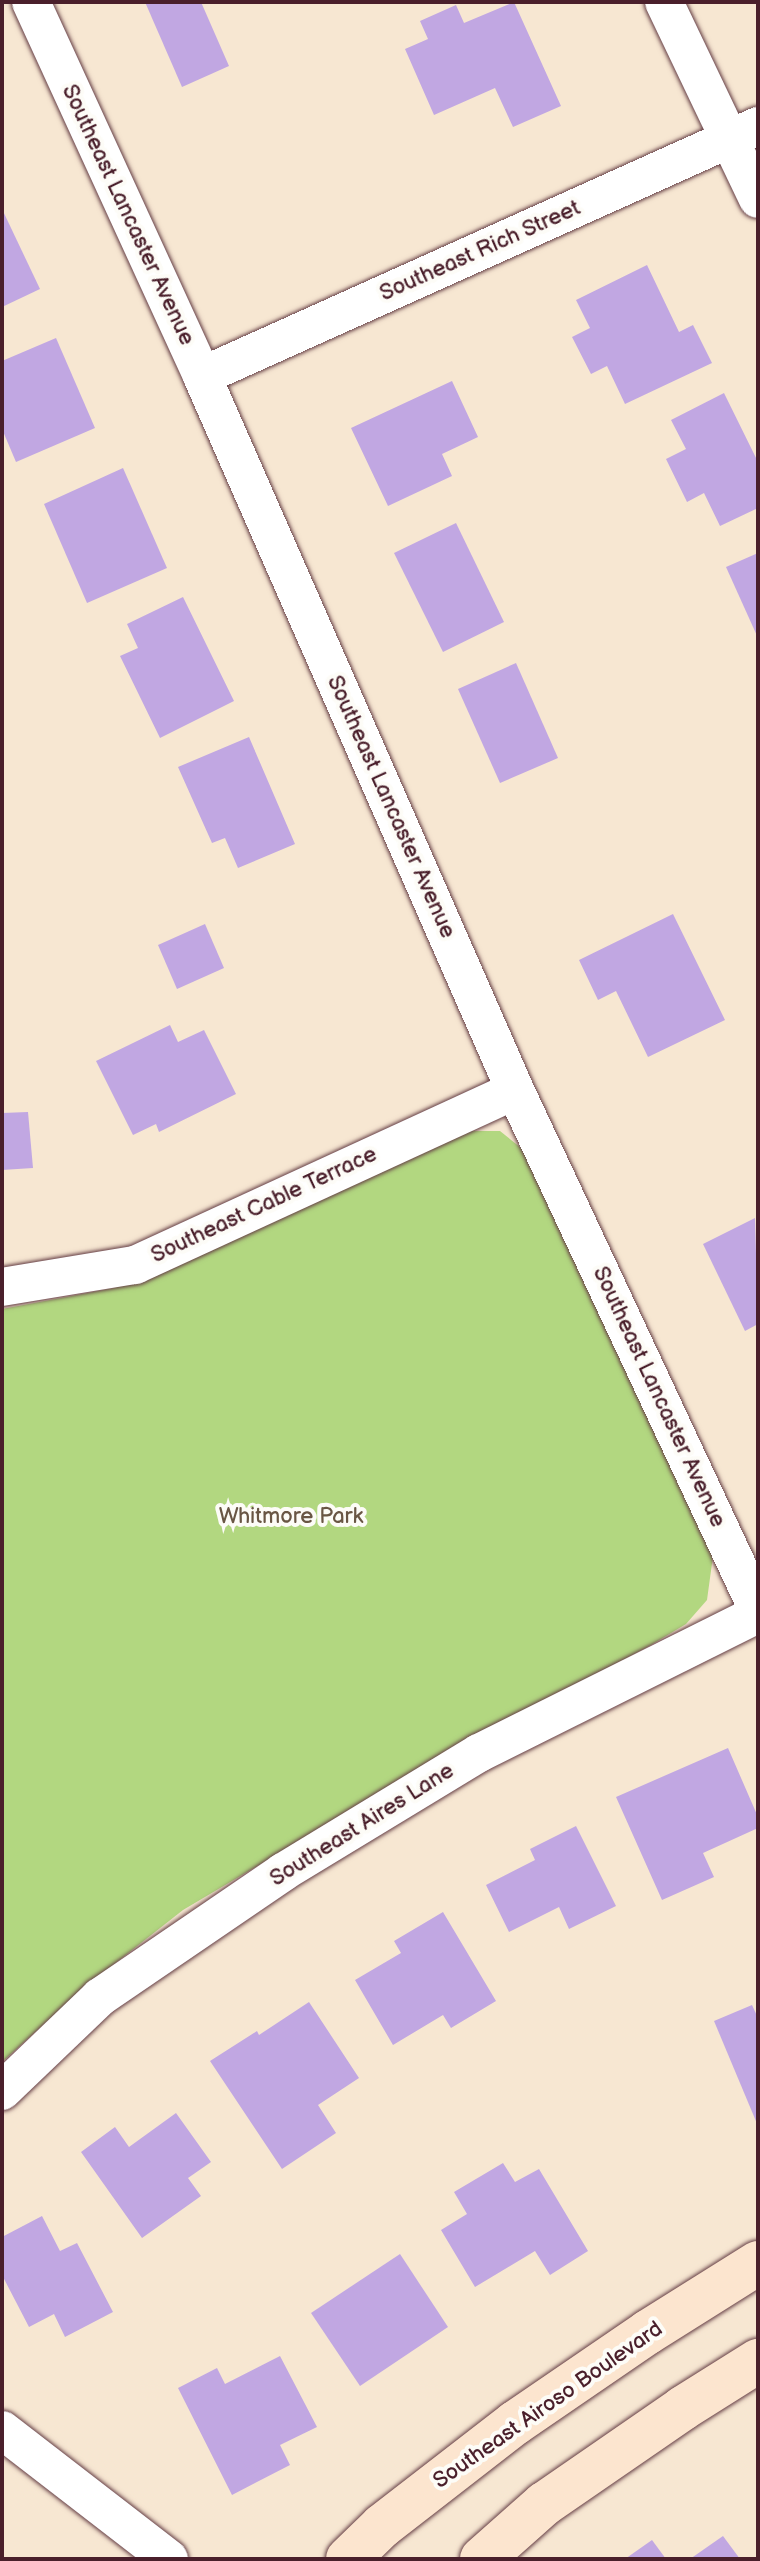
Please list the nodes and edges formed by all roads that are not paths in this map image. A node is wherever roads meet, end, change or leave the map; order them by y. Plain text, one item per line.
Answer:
1 (31, 2) edge
2 (664, 2) edge
3 (744, 132) edge
4 (758, 199) edge
5 (202, 376) junction
6 (515, 1090) junction
7 (2, 1287) edge
8 (758, 1612) edge
9 (2, 2091) edge
10 (758, 2263) edge
11 (758, 2361) edge
12 (2, 2430) edge
13 (169, 2559) edge
14 (348, 2559) edge
15 (482, 2559) edge

1 - 5 street, Southeast Lancaster Avenue
2 - 3 street
3 - 4 street
3 - 5 street, Southeast Rich Street
5 - 6 street, Southeast Lancaster Avenue
6 - 7 street, Southeast Cable Terrace
6 - 8 street, Southeast Lancaster Avenue
8 - 9 street, Southeast Aires Lane
10 - 14 main road, Southeast Airoso Boulevard
11 - 15 main road
12 - 13 street

